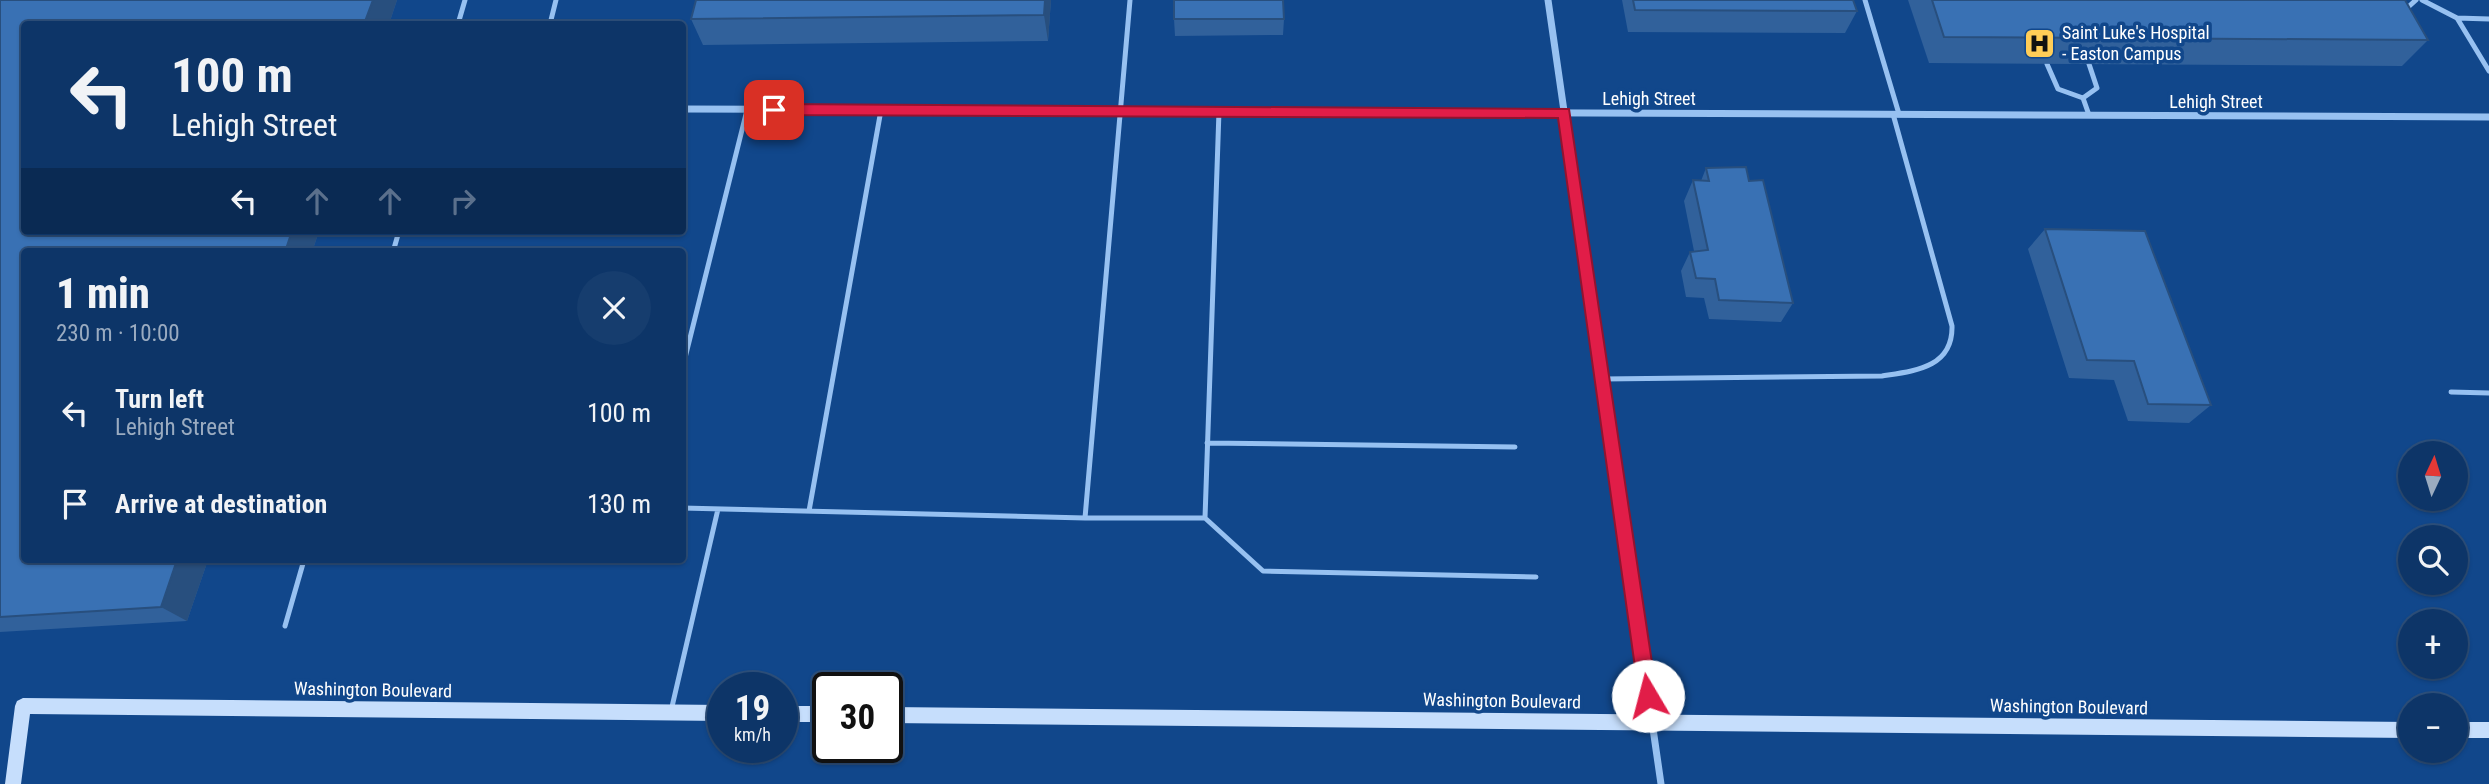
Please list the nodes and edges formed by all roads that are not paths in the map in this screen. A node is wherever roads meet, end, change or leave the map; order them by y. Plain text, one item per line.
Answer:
1 (465, 0) edge
2 (556, 0) edge
3 (1130, 0) edge
4 (1548, 0) edge
5 (1865, 0) edge
6 (2416, 0) edge
7 (2422, 0) edge
8 (2402, 10) edge
9 (2457, 18) junction
10 (2489, 19) edge
11 (459, 21) edge
12 (551, 21) edge
13 (2047, 64) edge
14 (2090, 64) edge
15 (2489, 71) edge
16 (2083, 98) junction
17 (686, 109) edge
18 (747, 110) junction
19 (881, 110) junction
20 (1219, 111) junction
21 (1121, 112) junction
22 (1564, 113) junction
23 (1896, 114) junction
24 (2089, 116) junction
25 (2489, 117) edge
26 (686, 354) edge
27 (1603, 379) junction
28 (2451, 392) dead end
29 (2489, 393) edge
30 (1207, 443) junction
31 (1516, 447) dead end
32 (686, 508) edge
33 (718, 509) junction
34 (808, 511) junction
35 (1085, 518) junction
36 (1205, 519) junction
37 (303, 563) edge
38 (1536, 577) dead end
39 (285, 626) dead end
40 (671, 712) junction
41 (707, 713) edge
42 (903, 715) edge
43 (1652, 722) junction
44 (2398, 730) edge
45 (2468, 730) edge
46 (2489, 730) edge
47 (13, 784) edge
48 (1661, 784) edge

1 - 11 lane
2 - 12 lane
3 - 21 lane
4 - 22 street
5 - 23 lane
6 - 8 lane
7 - 9 lane
9 - 10 lane
9 - 15 lane
13 - 16 lane
14 - 16 lane
16 - 24 lane
17 - 18 street, Lehigh Street
18 - 19 street, Lehigh Street
18 - 26 lane
19 - 21 street, Lehigh Street
19 - 34 lane
20 - 21 street, Lehigh Street
20 - 22 street, Lehigh Street
20 - 30 lane
21 - 35 lane
22 - 23 street, Lehigh Street
22 - 27 street
23 - 24 street, Lehigh Street
23 - 27 lane
24 - 25 street, Lehigh Street
27 - 43 street
28 - 29 lane
30 - 31 lane
30 - 36 lane
32 - 33 lane
33 - 34 lane
33 - 40 lane
34 - 35 lane
35 - 36 lane
36 - 38 lane
37 - 39 lane
40 - 41 street, Washington Boulevard
40 - 47 street, Washington Boulevard
42 - 43 street, Washington Boulevard
43 - 44 street, Washington Boulevard
43 - 48 street
45 - 46 street

